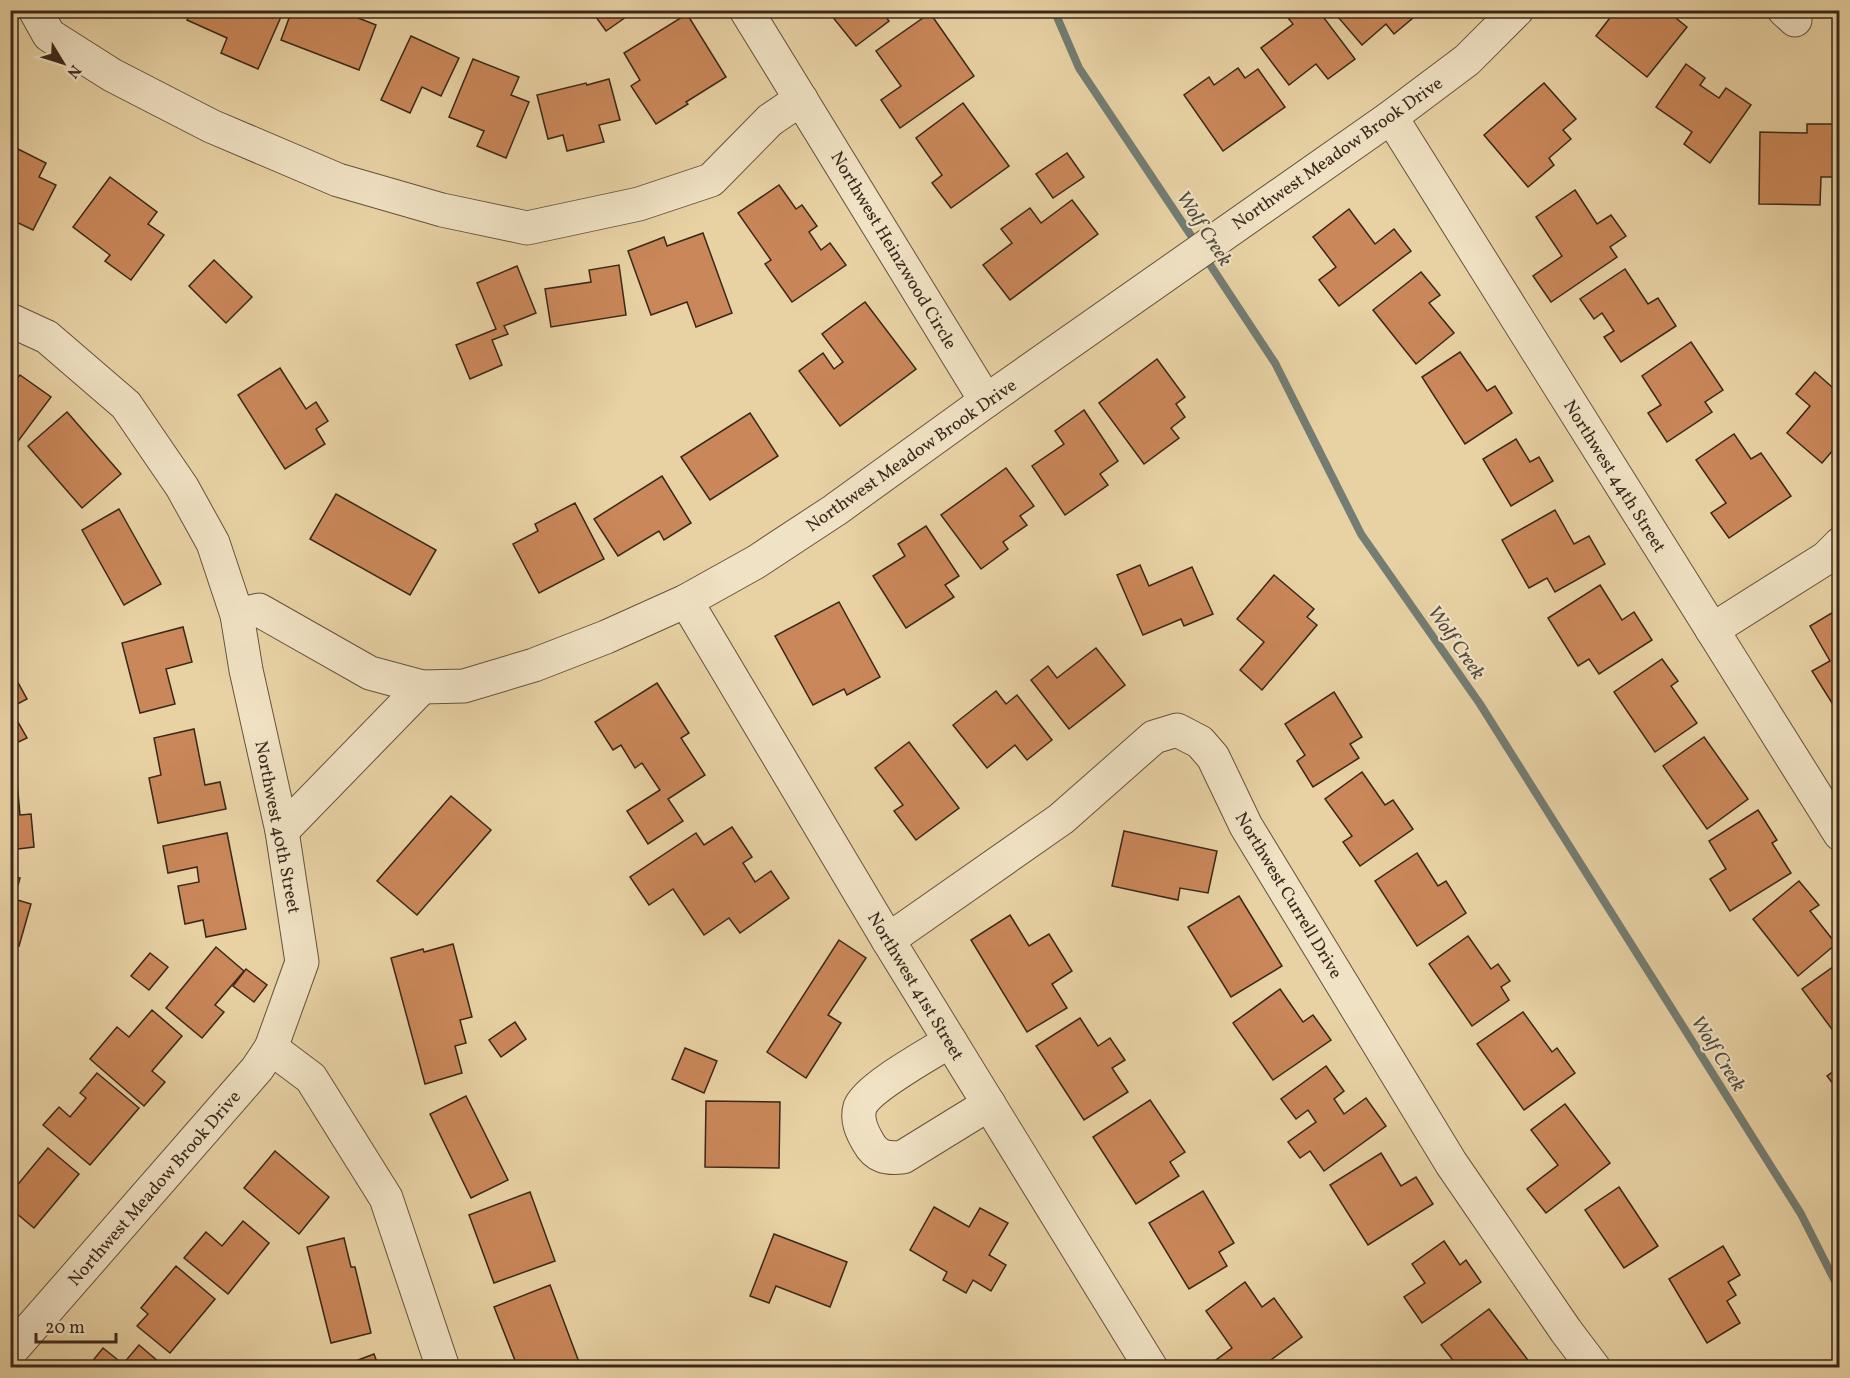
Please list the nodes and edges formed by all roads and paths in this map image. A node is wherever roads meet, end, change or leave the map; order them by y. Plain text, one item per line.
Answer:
1 (35, 10) edge
2 (746, 10) edge
3 (1517, 10) edge
4 (801, 99) junction
5 (1391, 117) junction
6 (10, 320) edge
7 (986, 401) junction
8 (1839, 544) edge
9 (686, 601) junction
10 (237, 615) junction
11 (1712, 630) junction
12 (422, 687) junction
13 (282, 831) junction
14 (1839, 834) edge
15 (888, 940) junction
16 (950, 1041) junction
17 (271, 1048) junction
18 (989, 1104) junction
19 (10, 1352) edge
20 (443, 1368) edge
21 (1152, 1368) edge
22 (1594, 1368) edge

1 - 4 street
2 - 4 street, Northwest Heinzwood Circle
3 - 5 street, Northwest Meadow Brook Drive
4 - 7 street, Northwest Heinzwood Circle
5 - 7 street, Northwest Meadow Brook Drive
5 - 11 street, Northwest 44th Street
6 - 10 street, Northwest 40th Street
7 - 9 street, Northwest Meadow Brook Drive
8 - 11 street
9 - 12 street, Northwest Meadow Brook Drive
9 - 15 street, Northwest 41st Street
10 - 12 street, Northwest Meadow Brook Drive
10 - 13 street, Northwest 40th Street
11 - 14 street, Northwest 44th Street
12 - 13 street
13 - 17 street, Northwest 40th Street
15 - 16 street, Northwest 41st Street
15 - 22 street, Northwest Currell Drive
16 - 18 street, Northwest 41st Street
16 - 18 street
17 - 19 street, Northwest Meadow Brook Drive
17 - 20 street
18 - 21 street, Northwest 41st Street

